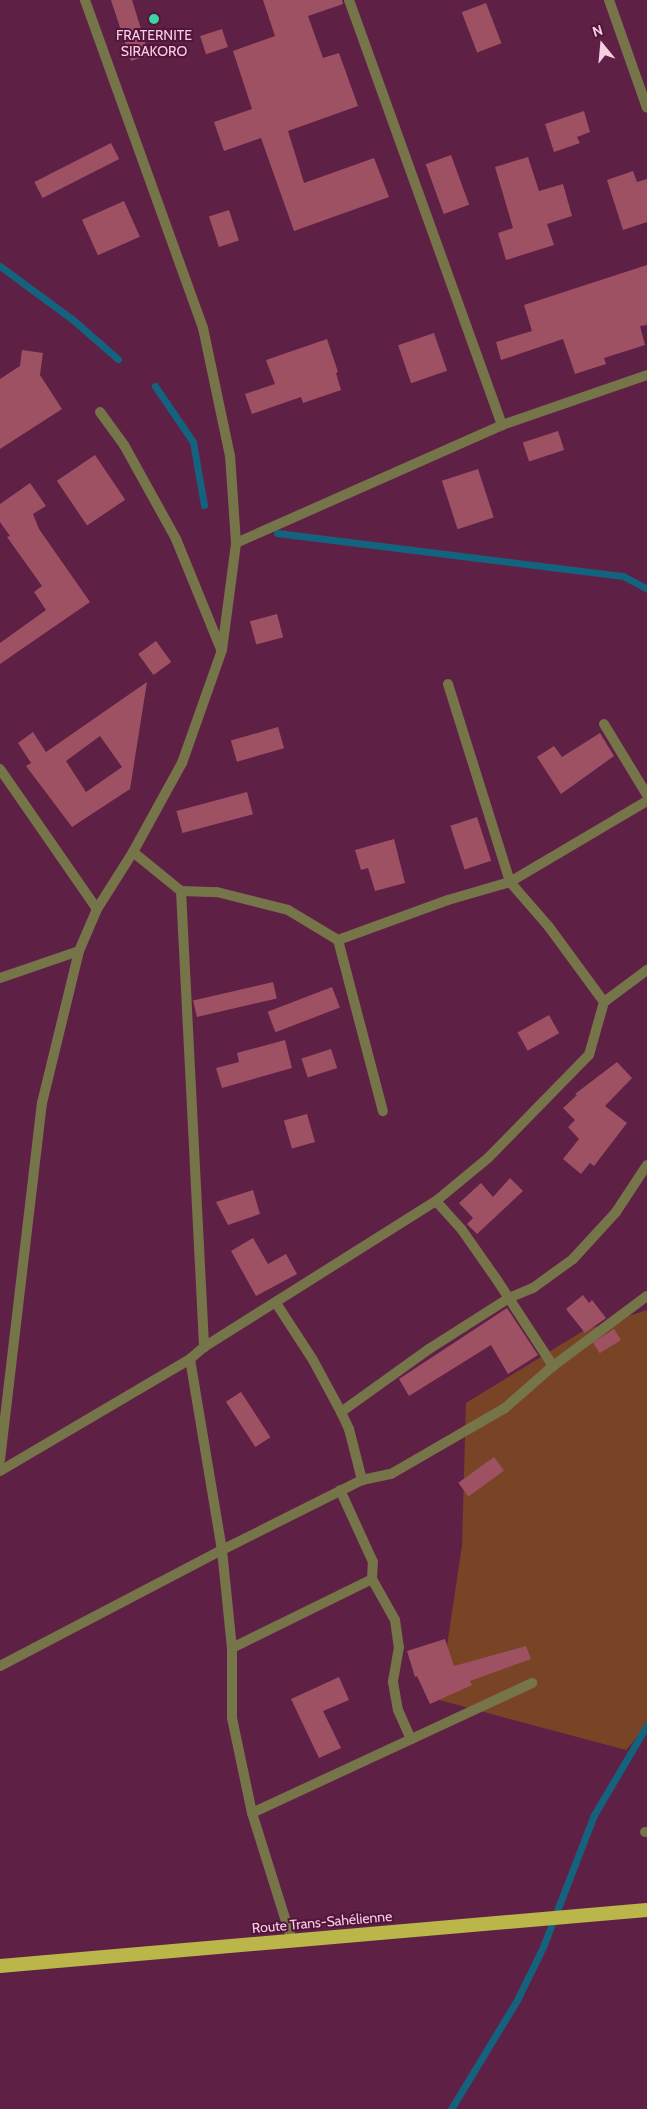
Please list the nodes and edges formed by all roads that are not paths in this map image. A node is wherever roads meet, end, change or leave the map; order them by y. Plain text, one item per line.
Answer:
1 (85, 0) edge
2 (349, 0) edge
3 (610, 0) edge
4 (647, 106) edge
5 (647, 375) edge
6 (100, 412) dead end
7 (502, 425) junction
8 (236, 543) junction
9 (222, 650) junction
10 (448, 684) dead end
11 (604, 724) dead end
12 (0, 769) edge
13 (647, 795) edge
14 (647, 801) edge
15 (133, 852) junction
16 (510, 882) junction
17 (181, 891) junction
18 (97, 909) junction
19 (338, 940) junction
20 (79, 951) junction
21 (647, 970) edge
22 (0, 978) edge
23 (604, 1002) junction
24 (383, 1111) dead end
25 (647, 1165) edge
26 (436, 1201) junction
27 (647, 1296) edge
28 (509, 1298) junction
29 (276, 1303) junction
30 (204, 1347) junction
31 (190, 1359) junction
32 (553, 1366) junction
33 (341, 1412) junction
34 (0, 1460) edge
35 (0, 1471) edge
36 (362, 1480) junction
37 (340, 1490) junction
38 (222, 1550) junction
39 (372, 1579) junction
40 (232, 1648) junction
41 (0, 1666) edge
42 (532, 1683) dead end
43 (411, 1739) junction
44 (252, 1813) junction
45 (647, 1910) edge
46 (292, 1941) junction
47 (0, 1966) edge

1 - 8 street
2 - 7 street
3 - 4 street
5 - 7 street
6 - 9 street
7 - 8 street
8 - 9 street
9 - 15 street
10 - 16 street
11 - 13 street
12 - 18 street
14 - 16 street
15 - 17 street
15 - 18 street
16 - 19 street
16 - 23 street
17 - 19 street
17 - 30 street
18 - 20 street
19 - 24 street
20 - 22 street
20 - 34 street
21 - 23 street
23 - 26 street
25 - 28 street
26 - 28 street
26 - 29 street
27 - 32 street
28 - 32 street
28 - 33 street
29 - 30 street
29 - 33 street
30 - 31 street
31 - 35 street
31 - 38 street
32 - 36 street
33 - 36 street
36 - 37 street
37 - 38 street
37 - 39 street
38 - 40 street
38 - 41 street
39 - 40 street
39 - 43 street
40 - 44 street
42 - 43 street
43 - 44 street
44 - 46 street
45 - 46 highway, Route Trans-Sahélienne
46 - 47 highway, Route Trans-Sahélienne

